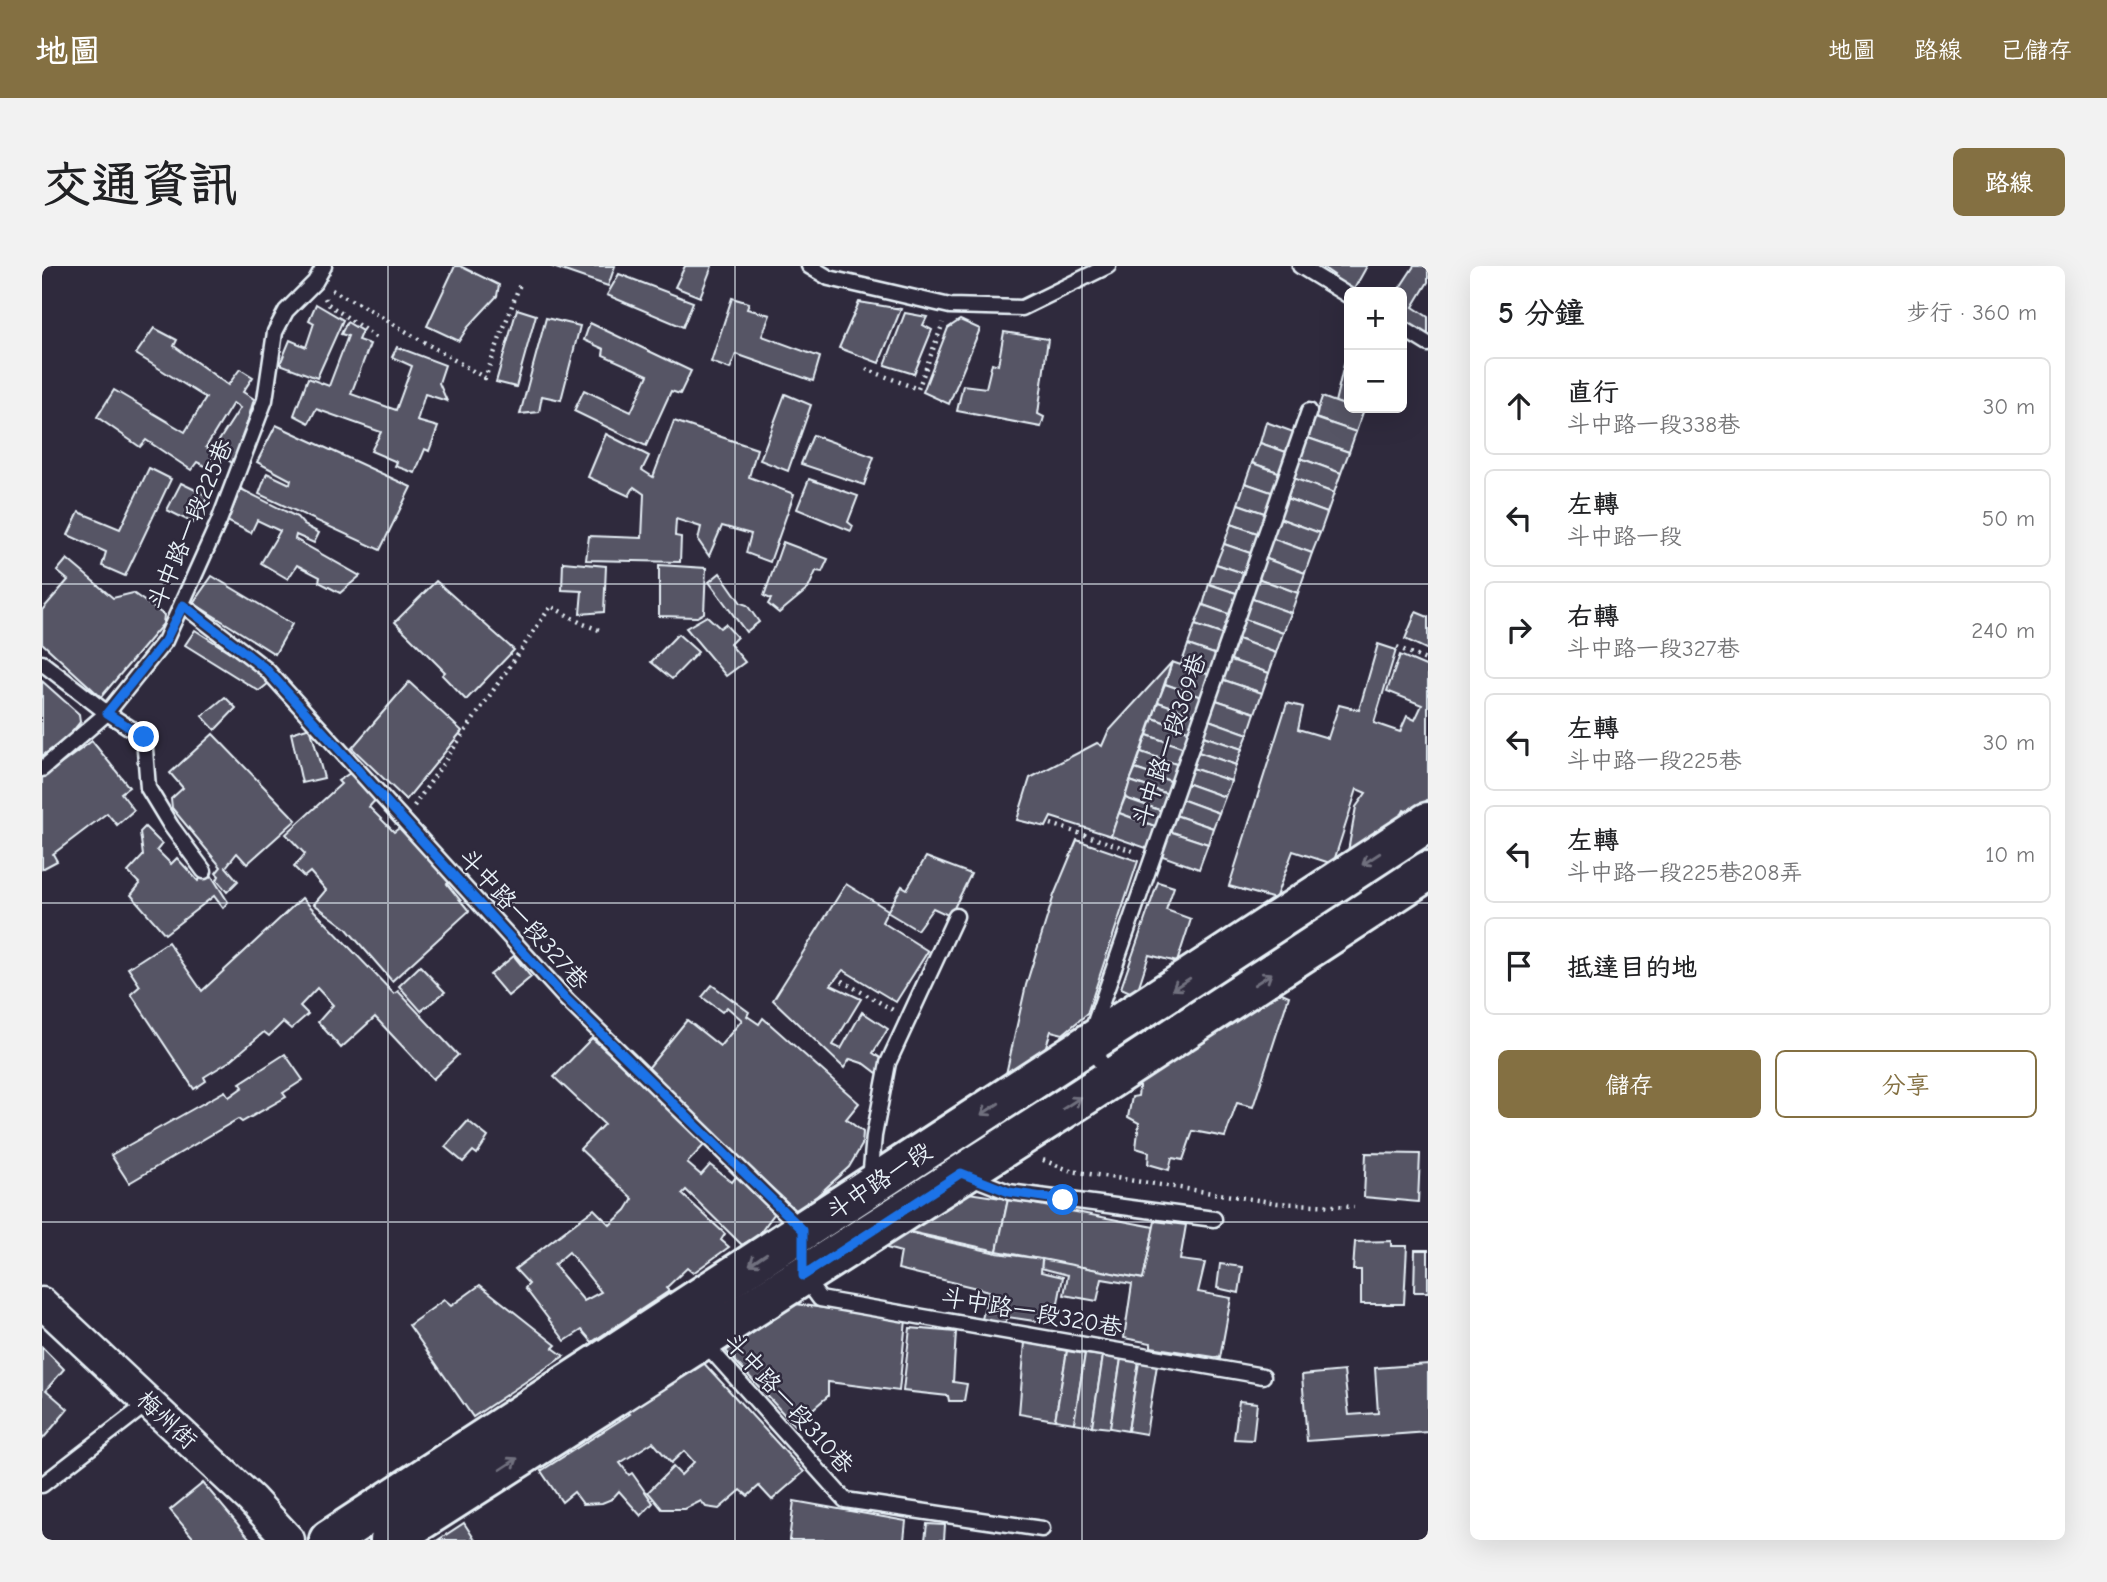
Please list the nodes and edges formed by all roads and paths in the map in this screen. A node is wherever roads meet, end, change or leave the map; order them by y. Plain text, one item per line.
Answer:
1 (324, 266) edge
2 (809, 266) edge
3 (1108, 266) edge
4 (1300, 266) edge
5 (315, 282) junction
6 (520, 284) dead end
7 (1344, 293) edge
8 (950, 306) junction
9 (1407, 331) edge
10 (378, 339) dead end
11 (1428, 344) edge
12 (866, 369) dead end
13 (1309, 411) dead end
14 (183, 605) junction
15 (602, 631) dead end
16 (1397, 646) dead end
17 (1428, 661) edge
18 (42, 663) edge
19 (107, 713) junction
20 (42, 769) edge
21 (404, 821) junction
22 (1428, 822) edge
23 (1051, 824) dead end
24 (1152, 857) junction
25 (204, 871) dead end
26 (1428, 871) edge
27 (956, 916) dead end
28 (842, 981) dead end
29 (909, 1019) junction
30 (1087, 1045) junction
31 (1113, 1077) junction
32 (1006, 1146) junction
33 (961, 1173) junction
34 (869, 1188) junction
35 (1354, 1207) dead end
36 (1214, 1219) dead end
37 (803, 1230) junction
38 (803, 1276) junction
39 (42, 1303) edge
40 (691, 1326) junction
41 (1263, 1376) dead end
42 (148, 1403) junction
43 (460, 1475) junction
44 (42, 1485) edge
45 (1042, 1529) dead end
46 (289, 1540) edge
47 (329, 1540) edge
48 (390, 1540) edge

1 - 5 lane, 斗中路一段225巷
2 - 8 lane
3 - 8 lane
4 - 7 lane
5 - 6 path
5 - 10 path
5 - 14 lane, 斗中路一段225巷
8 - 12 path
9 - 11 lane
13 - 24 lane, 斗中路一段369巷
14 - 19 lane, 斗中路一段225巷
14 - 21 lane, 斗中路一段327巷
15 - 21 path
16 - 17 path
18 - 19 lane
19 - 20 lane, 斗中路一段225巷
19 - 25 lane
21 - 37 lane, 斗中路一段327巷
22 -> 30 main road, 斗中路一段
23 - 24 path
24 - 30 lane, 斗中路一段369巷
31 -> 26 main road, 斗中路一段
27 - 29 lane
28 - 29 path
29 - 34 lane
30 - 31 lane
30 -> 34 main road, 斗中路一段
32 -> 31 main road, 斗中路一段
32 - 33 main road, 斗中路一段
32 - 35 path
33 - 36 lane
33 - 38 main road, 斗中路一段
34 - 37 main road, 斗中路一段
37 - 38 lane
37 -> 40 main road, 斗中路一段
38 - 40 main road, 斗中路一段
38 - 41 lane, 斗中路一段320巷
39 - 42 street, 梅州街
40 - 43 main road, 斗中路一段
40 - 45 lane, 斗中路一段310巷
42 - 44 lane
42 - 46 street, 梅州街
43 - 47 main road, 斗中路一段
43 - 48 main road, 斗中路一段

